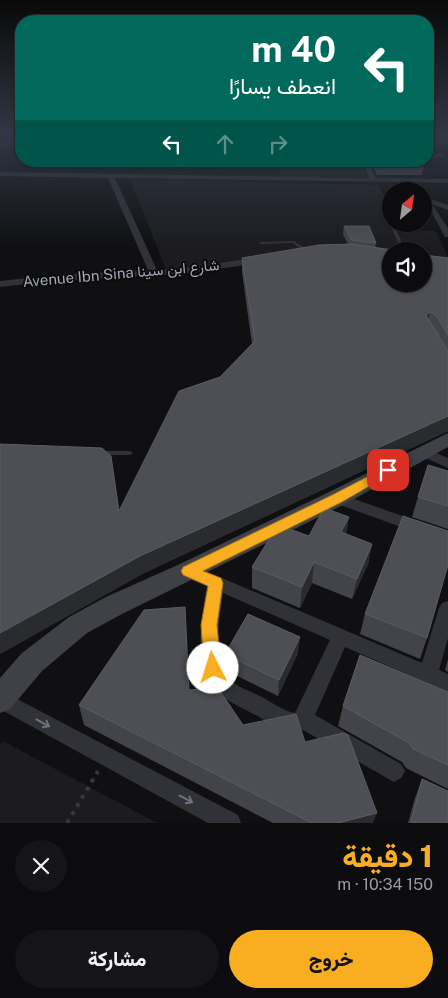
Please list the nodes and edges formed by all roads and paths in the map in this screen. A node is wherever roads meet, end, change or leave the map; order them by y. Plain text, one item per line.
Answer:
1 (117, 171) edge
2 (219, 171) edge
3 (369, 171) edge
4 (0, 174) edge
5 (114, 176) junction
6 (218, 178) junction
7 (372, 180) junction
8 (399, 181) joint
9 (448, 181) edge
10 (432, 202) edge
11 (432, 208) edge
12 (448, 208) edge
13 (435, 212) junction
14 (448, 212) edge
15 (448, 235) edge
16 (260, 243) dead end
17 (306, 252) edge
18 (270, 258) edge
19 (154, 273) junction
20 (0, 284) edge
21 (448, 438) edge
22 (422, 452) junction
23 (90, 453) edge
24 (130, 453) dead end
25 (448, 463) edge
26 (337, 498) junction
27 (448, 538) edge
28 (189, 571) junction
29 (216, 583) junction
30 (448, 608) edge
31 (340, 636) junction
32 (428, 675) junction
33 (448, 683) edge
34 (0, 699) edge
35 (303, 719) junction
36 (106, 758) junction
37 (394, 771) dead end
38 (67, 823) edge
39 (230, 823) edge

1 - 5 street
2 - 6 street
3 - 7 street
4 - 5 street
5 - 6 street
5 - 19 street
6 - 7 street
7 - 8 street
8 - 9 street
10 - 12 street
11 - 13 street
13 - 14 street
13 - 15 street
16 - 17 lane
18 - 19 street, Avenue Ibn Sina شارع ابن سينا
19 - 20 street, Avenue Ibn Sina شارع ابن سينا
21 - 22 main road
22 - 25 street
22 - 26 main road
23 - 24 lane
26 - 27 street
26 - 28 main road
28 - 29 street
28 - 34 main road
29 - 31 street
29 - 35 street
30 - 32 street
31 - 32 street
31 - 35 street
32 - 33 street
34 -> 36 street
35 - 37 street
36 - 38 path
36 -> 39 street

